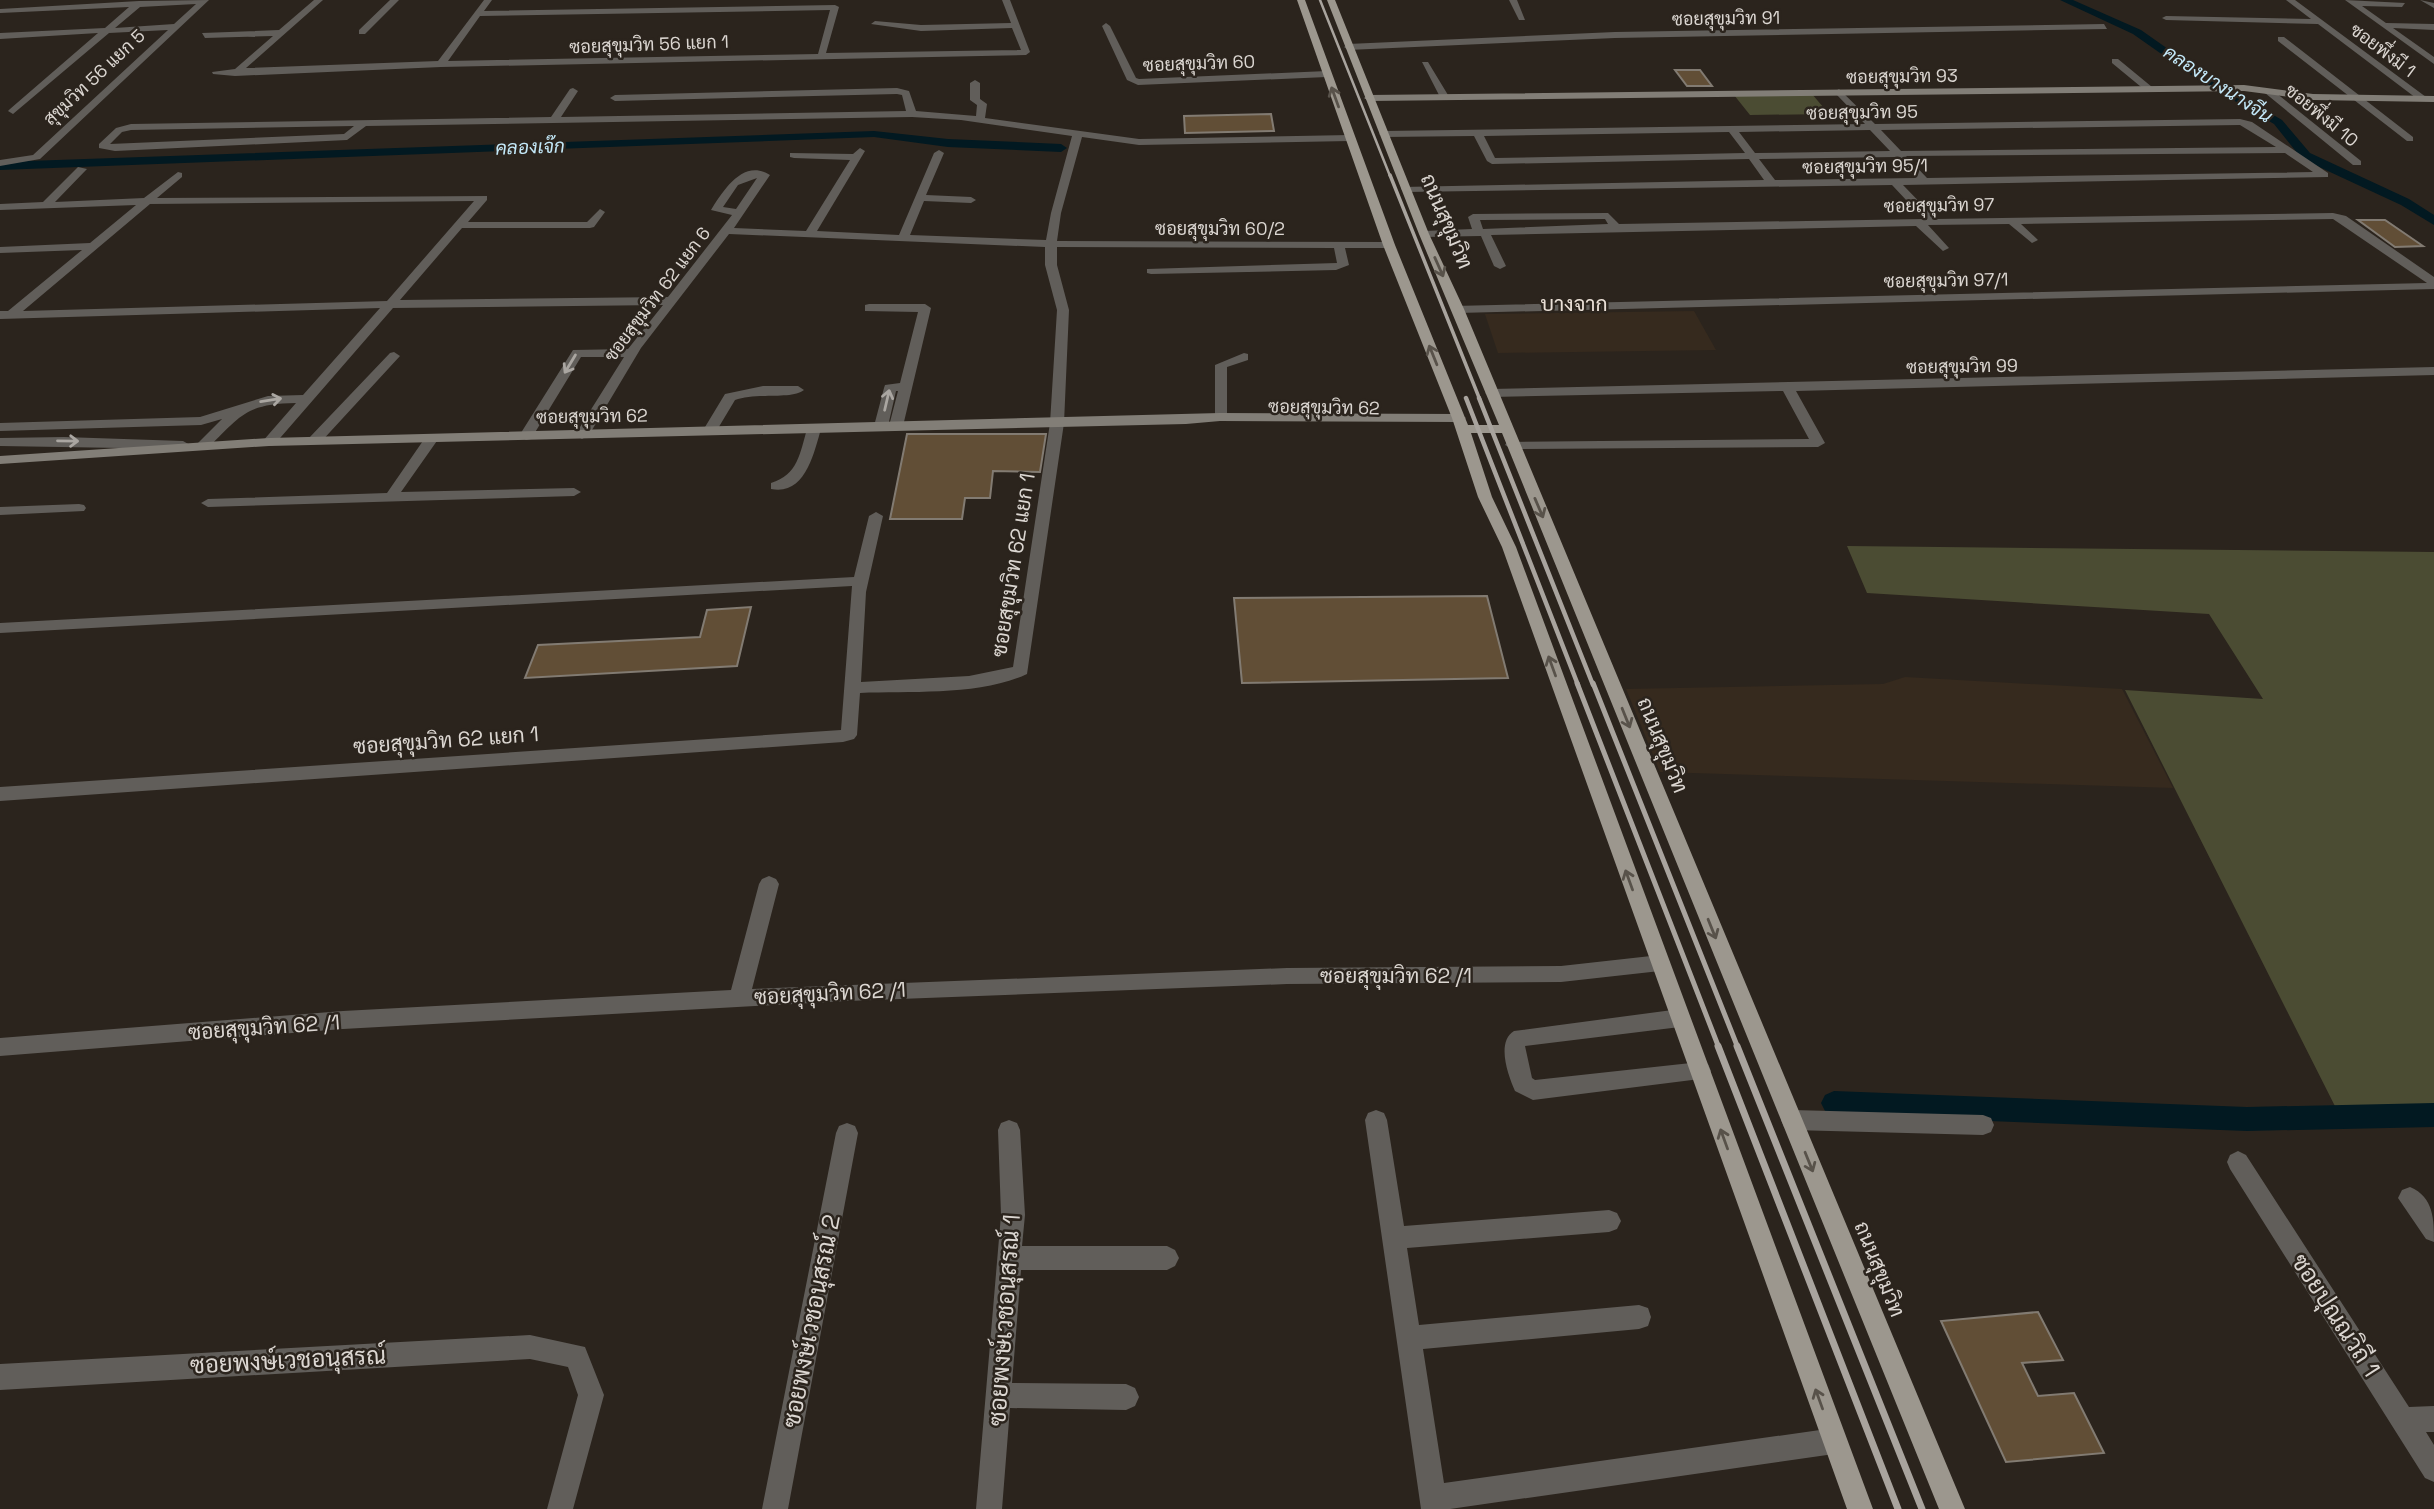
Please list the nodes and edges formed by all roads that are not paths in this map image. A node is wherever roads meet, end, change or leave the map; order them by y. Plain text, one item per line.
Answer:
1 (13, 0) edge
2 (75, 0) edge
3 (205, 0) edge
4 (319, 0) edge
5 (395, 0) edge
6 (488, 0) edge
7 (1006, 0) edge
8 (1301, 0) edge
9 (1331, 0) edge
10 (1338, 0) edge
11 (1513, 0) edge
12 (2290, 0) edge
13 (2424, 0) edge
14 (140, 1) edge
15 (2351, 2) edge
16 (2402, 5) dead end
17 (2434, 6) edge
18 (67, 7) junction
19 (0, 10) edge
20 (479, 14) junction
21 (57, 15) dead end
22 (1522, 18) dead end
23 (2166, 18) dead end
24 (2320, 22) junction
25 (47, 24) dead end
26 (875, 24) dead end
27 (1016, 24) junction
28 (2384, 25) junction
29 (1106, 26) dead end
30 (174, 27) junction
31 (2104, 27) dead end
32 (2434, 27) edge
33 (103, 32) junction
34 (280, 33) junction
35 (362, 33) dead end
36 (35, 34) junction
37 (205, 35) dead end
38 (4, 36) edge
39 (2281, 39) dead end
40 (0, 42) edge
41 (1348, 47) junction
42 (2417, 48) junction
43 (2434, 49) edge
44 (821, 57) junction
45 (2116, 61) dead end
46 (2434, 61) edge
47 (441, 64) junction
48 (1425, 64) dead end
49 (216, 72) dead end
50 (235, 73) junction
51 (1327, 74) junction
52 (975, 83) dead end
53 (621, 88) dead end
54 (2149, 89) junction
55 (573, 91) dead end
56 (2268, 91) junction
57 (1839, 92) junction
58 (1443, 95) junction
59 (615, 98) junction
60 (1369, 98) junction
61 (2356, 98) junction
62 (2423, 99) junction
63 (2434, 99) edge
64 (13, 111) dead end
65 (912, 114) junction
66 (599, 118) junction
67 (555, 119) junction
68 (980, 120) junction
69 (363, 124) junction
70 (2017, 125) junction
71 (1872, 127) junction
72 (1732, 129) junction
73 (1078, 133) junction
74 (1478, 133) junction
75 (1384, 134) junction
76 (2027, 134) dead end
77 (1350, 138) junction
78 (2410, 139) dead end
79 (2036, 142) dead end
80 (1632, 144) junction
81 (2287, 150) junction
82 (2045, 151) junction
83 (939, 153) dead end
84 (1896, 153) junction
85 (794, 155) dead end
86 (1750, 156) junction
87 (0, 163) edge
88 (2357, 163) dead end
89 (82, 169) dead end
90 (178, 175) dead end
91 (2324, 175) joint
92 (2079, 180) junction
93 (1925, 182) junction
94 (1896, 183) junction
95 (1773, 185) junction
96 (1406, 189) junction
97 (920, 198) junction
98 (971, 200) dead end
99 (147, 201) junction
100 (46, 205) junction
101 (0, 207) edge
102 (600, 212) dead end
103 (739, 212) junction
104 (2012, 221) junction
105 (1919, 222) junction
106 (1933, 222) junction
107 (459, 225) junction
108 (1616, 227) junction
109 (726, 231) junction
110 (1482, 233) junction
111 (1424, 234) junction
112 (809, 235) junction
113 (902, 240) junction
114 (2032, 240) dead end
115 (1051, 244) junction
116 (1389, 245) junction
117 (94, 246) junction
118 (1339, 246) junction
119 (1943, 248) dead end
120 (0, 250) edge
121 (1500, 265) dead end
122 (1151, 271) dead end
123 (2434, 284) edge
124 (672, 301) junction
125 (388, 304) junction
126 (869, 308) dead end
127 (1458, 309) junction
128 (6, 315) edge
129 (632, 353) junction
130 (394, 356) dead end
131 (1244, 357) dead end
132 (2434, 370) edge
133 (1787, 387) junction
134 (798, 390) dead end
135 (1490, 393) junction
136 (306, 399) junction
137 (237, 411) junction
138 (1220, 417) junction
139 (1186, 420) junction
140 (1058, 423) junction
141 (1460, 424) junction
142 (889, 426) junction
143 (0, 427) edge
144 (814, 429) junction
145 (1506, 431) junction
146 (709, 432) junction
147 (582, 435) junction
148 (526, 436) junction
149 (432, 438) junction
150 (314, 441) junction
151 (0, 442) edge
152 (269, 442) junction
153 (204, 444) junction
154 (183, 445) junction
155 (0, 460) edge
156 (776, 486) dead end
157 (574, 492) dead end
158 (391, 496) junction
159 (208, 503) dead end
160 (79, 508) dead end
161 (0, 511) edge
162 (876, 516) dead end
163 (860, 581) junction
164 (0, 628) edge
165 (853, 688) junction
166 (0, 794) edge
167 (769, 884) dead end
168 (1660, 963) junction
169 (739, 998) junction
170 (1680, 1018) junction
171 (0, 1047) edge
172 (1700, 1071) junction
173 (1376, 1120) dead end
174 (1792, 1120) junction
175 (1983, 1125) dead end
176 (1009, 1130) dead end
177 (847, 1133) dead end
178 (2238, 1162) dead end
179 (2410, 1198) dead end
180 (1609, 1221) dead end
181 (2434, 1231) edge
182 (1394, 1238) junction
183 (1010, 1258) junction
184 (1167, 1258) dead end
185 (1639, 1317) dead end
186 (1409, 1338) junction
187 (0, 1377) edge
188 (998, 1394) junction
189 (1126, 1397) dead end
190 (2434, 1419) edge
191 (2403, 1420) junction
192 (1834, 1441) junction
193 (2434, 1469) edge
194 (1434, 1504) edge
195 (560, 1509) edge
196 (775, 1509) edge
197 (989, 1509) edge
198 (1860, 1509) edge
199 (1952, 1509) edge

1 - 19 street
2 - 18 street
3 - 14 street
3 - 30 street, สุขุมวิท 56 แยก 5
4 - 34 street
5 - 35 street
6 - 20 street
7 - 27 street, ซอยสุขุมวิท 56 แยก 1
8 - 51 main road
9 - 10 street
9 - 41 main road, ถนนสุขุมวิท
11 - 22 street
12 - 24 street, ซอยพึ่งมี 1
13 - 17 street
14 - 18 street
14 - 33 street
15 - 16 street
15 - 28 street
18 - 19 street
18 - 21 street
20 - 44 street
20 - 47 street
23 - 24 street
24 - 62 street, ซอยพึ่งมี 1
25 - 36 street
26 - 27 street
27 - 44 street, ซอยสุขุมวิท 56 แยก 1
28 - 32 street
28 - 42 street
29 - 51 street, ซอยสุขุมวิท 60
30 - 33 street
30 - 87 street, สุขุมวิท 56 แยก 5
31 - 41 street, ซอยสุขุมวิท 91
33 - 36 street
33 - 64 street
34 - 37 street
34 - 50 street
36 - 38 street
38 - 40 street
39 - 61 street
41 - 60 main road, ถนนสุขุมวิท
42 - 43 street
42 - 46 street
44 - 47 street, ซอยสุขุมวิท 56 แยก 1
45 - 54 street
47 - 50 street, ซอยสุขุมวิท 56 แยก 1
48 - 58 street
49 - 50 street, ซอยสุขุมวิท 56 แยก 1
77 -> 51 main road
52 - 68 street
53 - 59 street
54 - 56 street, ซอยสุขุมวิท 93
54 - 57 street, ซอยสุขุมวิท 93
55 - 67 street
56 - 61 street, ซอยสุขุมวิท 93
56 - 88 street, ซอยพึ่งมี 10
57 - 58 street, ซอยสุขุมวิท 93
57 - 71 street
58 - 60 street, ซอยสุขุมวิท 93
59 - 65 street
59 - 66 street
60 - 75 main road, ถนนสุขุมวิท
61 - 62 street, ซอยสุขุมวิท 93
61 - 78 street
62 - 63 street, ซอยสุขุมวิท 93
65 - 66 street
65 - 68 street
66 - 67 street
67 - 69 street
68 - 73 street
69 - 69 street
70 - 71 street, ซอยสุขุมวิท 95
70 - 76 street
70 - 81 street, ซอยสุขุมวิท 95
71 - 72 street, ซอยสุขุมวิท 95
71 - 84 street
72 - 80 street, ซอยสุขุมวิท 95
72 - 86 street
73 - 77 street
73 - 115 street
74 - 75 street, ซอยสุขุมวิท 95
74 - 80 street, ซอยสุขุมวิท 95
74 - 80 street
75 - 96 main road, ถนนสุขุมวิท
77 - 116 main road
79 - 82 street
80 - 86 street
81 - 82 street
81 - 91 street, ซอยสุขุมวิท 95
82 - 84 street
82 - 92 street
83 - 97 street
84 - 86 street
84 - 93 street
85 - 112 street
86 - 95 street
89 - 100 street
90 - 99 street
91 - 92 street, ซอยสุขุมวิท 95/1
92 - 93 street, ซอยสุขุมวิท 95/1
93 - 94 street, ซอยสุขุมวิท 95/1
94 - 95 street, ซอยสุขุมวิท 95/1
94 - 106 street
95 - 96 street, ซอยสุขุมวิท 95/1
96 - 111 main road, ถนนสุขุมวิท
97 - 98 street
97 - 113 street
99 - 100 street
99 - 107 street
99 - 117 street
100 - 101 street
102 - 107 street
103 - 103 street, ซอยสุขุมวิท 62 แยก 6
103 - 109 street, ซอยสุขุมวิท 62 แยก 6
104 - 106 street, ซอยสุขุมวิท 97
104 - 114 street
104 - 123 street, ซอยสุขุมวิท 97
105 - 106 street, ซอยสุขุมวิท 97
105 - 108 street, ซอยสุขุมวิท 97
105 - 119 street
107 - 125 street
108 - 110 street, ซอยสุขุมวิท 97
108 - 110 street
109 - 112 street, ซอยสุขุมวิท 60/2
109 - 124 street, ซอยสุขุมวิท 62 แยก 6
110 - 111 street, ซอยสุขุมวิท 97
110 - 121 street
111 -> 127 main road, ถนนสุขุมวิท
112 - 113 street, ซอยสุขุมวิท 60/2
113 - 115 street, ซอยสุขุมวิท 60/2
115 - 118 street, ซอยสุขุมวิท 60/2
115 - 140 street
116 - 118 street, ซอยสุขุมวิท 60/2
141 -> 116 main road
117 - 120 street
117 - 128 street
118 - 122 street
123 - 127 street, ซอยสุขุมวิท 97/1
124 - 125 street
124 - 129 street, ซอยสุขุมวิท 62 แยก 6
125 - 128 street
125 - 136 street
126 - 142 street
127 - 135 main road, ถนนสุขุมวิท
129 - 147 street, ซอยสุขุมวิท 62 แยก 6
129 -> 148 street
130 - 150 street
131 - 138 street
132 - 133 street, ซอยสุขุมวิท 99
133 - 135 street, ซอยสุขุมวิท 99
133 - 145 street
134 - 146 street
135 - 145 main road, ถนนสุขุมวิท
137 -> 136 street
136 - 152 street
137 - 143 street
137 - 153 street
138 - 139 street, ซอยสุขุมวิท 62
138 - 141 street, ซอยสุขุมวิท 62
139 - 140 street, ซอยสุขุมวิท 62
139 - 141 street, ซอยสุขุมวิท 62
140 - 142 street, ซอยสุขุมวิท 62
140 - 165 street, ซอยสุขุมวิท 62 แยก 1
141 - 145 main road
168 -> 141 main road
142 - 144 street, ซอยสุขุมวิท 62
144 - 146 street, ซอยสุขุมวิท 62
144 - 156 street
145 -> 174 main road, ถนนสุขุมวิท
146 - 147 street, ซอยสุขุมวิท 62
147 - 148 street, ซอยสุขุมวิท 62
148 - 149 street, ซอยสุขุมวิท 62
149 - 150 street, ซอยสุขุมวิท 62
149 - 158 street
150 - 152 street, ซอยสุขุมวิท 62
151 -> 154 street
152 - 153 street, ซอยสุขุมวิท 62
153 - 154 street, ซอยสุขุมวิท 62
154 - 155 street, ซอยสุขุมวิท 62
157 - 158 street
158 - 159 street
160 - 161 street
162 - 163 street, ซอยสุขุมวิท 62 แยก 1
163 - 164 street
163 - 165 street, ซอยสุขุมวิท 62 แยก 1
165 - 166 street, ซอยสุขุมวิท 62 แยก 1
167 - 169 street
168 - 169 street, ซอยสุขุมวิท 62 /1
168 - 170 main road
169 - 171 street, ซอยสุขุมวิท 62 /1
170 - 172 main road
170 - 172 street
192 -> 172 main road
173 - 182 street
174 - 175 street
174 -> 199 main road, ถนนสุขุมวิท
176 - 183 street, ซอยพงษ์เวชอนุสรณ์ 1
177 - 196 street, ซอยพงษ์เวชอนุสรณ์ 2
178 - 191 street, ซอยปุณณวิถี 1
179 - 181 street
180 - 182 street
182 - 186 street
183 - 184 street
183 - 188 street, ซอยพงษ์เวชอนุสรณ์ 1
185 - 186 street
186 - 194 street
187 - 195 street, ซอยพงษ์เวชอนุสรณ์
188 - 189 street
188 - 197 street, ซอยพงษ์เวชอนุสรณ์ 1
190 - 191 street
191 - 193 street, ซอยปุณณวิถี 1
192 - 194 street
192 - 198 main road

